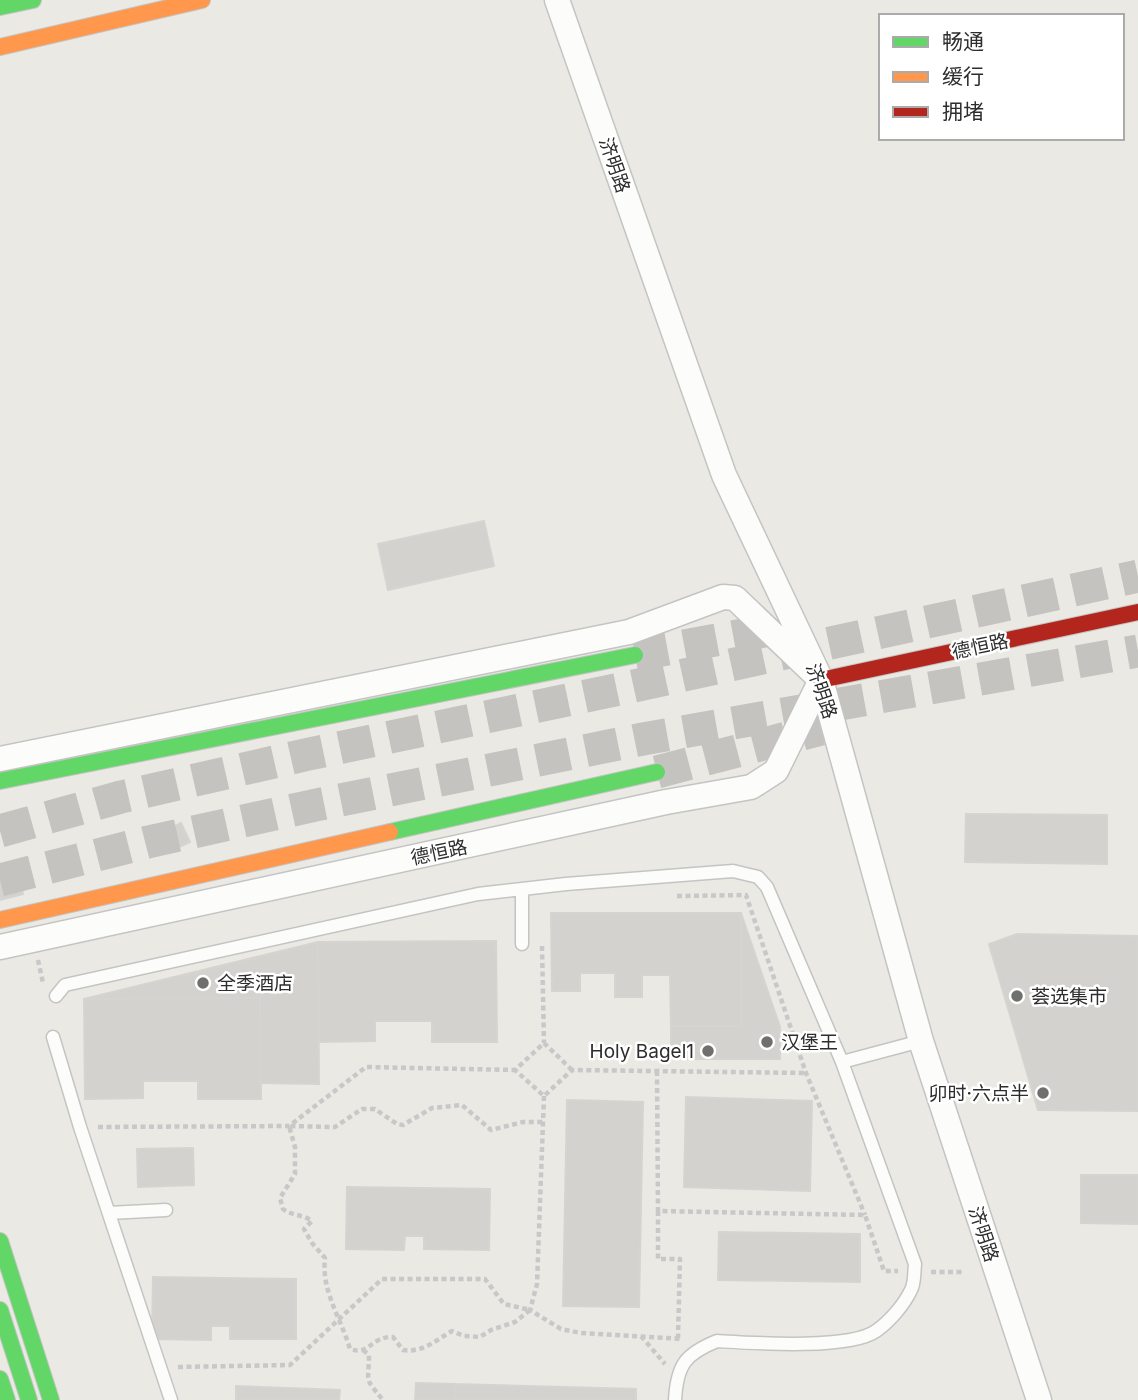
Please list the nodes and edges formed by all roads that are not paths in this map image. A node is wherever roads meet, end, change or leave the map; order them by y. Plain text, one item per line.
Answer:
1 (33, 0) edge
2 (202, 0) edge
3 (557, 0) edge
4 (0, 7) edge
5 (0, 47) edge
6 (1138, 612) edge
7 (635, 655) tunnel mouth
8 (821, 680) junction
9 (0, 759) edge
10 (657, 772) tunnel mouth
11 (0, 781) edge
12 (522, 889) junction
13 (0, 920) edge
14 (522, 944) dead end
15 (0, 947) edge
16 (55, 996) dead end
17 (53, 1037) dead end
18 (921, 1041) junction
19 (842, 1062) junction
20 (166, 1210) dead end
21 (109, 1213) junction
22 (0, 1241) edge
23 (0, 1310) edge
24 (0, 1379) edge
25 (7, 1400) edge
26 (29, 1400) edge
27 (51, 1400) edge
28 (170, 1400) edge
29 (675, 1400) edge
30 (1039, 1400) edge

1 - 4 main road
2 - 5 main road
3 - 8 street, 济明路
6 - 8 main road, 德恒路
7 - 11 main road
8 - 9 street
8 - 15 street, 德恒路
8 - 18 street, 济明路
10 - 13 main road
12 - 14 lane
12 - 16 lane
12 - 19 lane
17 - 21 lane
18 - 19 lane
18 - 30 street, 济明路
19 - 29 lane
20 - 21 lane
21 - 28 lane
22 - 27 main road
23 - 26 main road
24 - 25 main road

